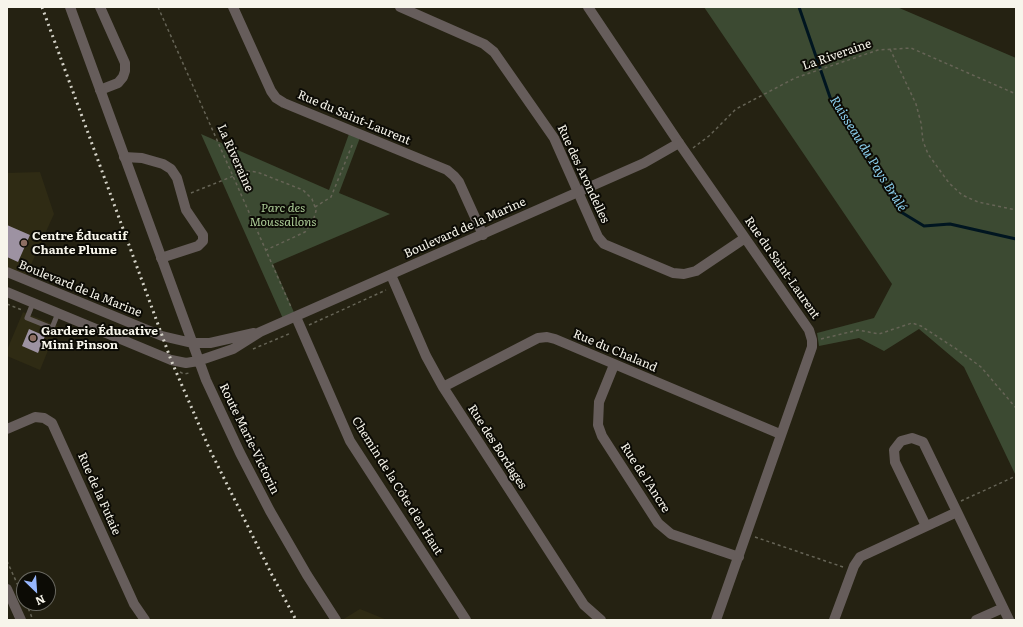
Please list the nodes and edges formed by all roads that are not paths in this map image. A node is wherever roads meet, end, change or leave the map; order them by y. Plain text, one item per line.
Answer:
1 (70, 7) edge
2 (100, 7) edge
3 (233, 7) edge
4 (400, 7) edge
5 (588, 7) edge
6 (100, 90) junction
7 (679, 142) junction
8 (124, 157) junction
9 (578, 192) junction
10 (483, 235) junction
11 (745, 238) junction
12 (161, 258) junction
13 (7, 272) edge
14 (391, 275) junction
15 (41, 286) junction
16 (7, 292) edge
17 (33, 303) junction
18 (58, 314) junction
19 (296, 317) junction
20 (260, 332) junction
21 (192, 343) junction
22 (198, 361) junction
23 (614, 365) junction
24 (443, 386) junction
25 (7, 429) edge
26 (780, 434) junction
27 (956, 508) junction
28 (926, 526) junction
29 (739, 557) junction
30 (7, 590) edge
31 (1003, 608) junction
32 (21, 620) edge
33 (145, 620) edge
34 (336, 620) edge
35 (466, 620) edge
36 (601, 620) edge
37 (716, 620) edge
38 (834, 620) edge
39 (976, 620) edge
40 (1008, 620) edge

1 - 6 street, Route Marie-Victorin
2 - 6 street
3 - 10 street, Rue du Saint-Laurent
4 - 9 street, Rue des Arondelles
5 - 7 street, Rue du Saint-Laurent
6 - 8 street, Route Marie-Victorin
7 - 9 street, Boulevard de la Marine
7 - 11 street, Rue du Saint-Laurent
8 - 12 street, Route Marie-Victorin
8 - 12 street
9 - 10 street, Boulevard de la Marine
9 - 11 street, Rue des Arondelles
10 - 14 street, Boulevard de la Marine
11 - 26 street, Rue du Saint-Laurent
12 - 21 street, Route Marie-Victorin
13 - 15 street, Boulevard de la Marine
14 - 19 street, Boulevard de la Marine
14 - 24 street, Rue des Bordages
15 - 17 street
15 - 21 street, Boulevard de la Marine
16 - 17 street, Boulevard de la Marine
17 - 18 street, Boulevard de la Marine
17 - 18 lane
18 - 22 street, Boulevard de la Marine
19 - 20 street, Boulevard de la Marine
19 - 35 street, Chemin de la Côte d'en Haut
20 - 21 street, Boulevard de la Marine
20 - 22 street, Boulevard de la Marine
21 - 22 street, Route Marie-Victorin
22 - 34 street, Route Marie-Victorin
23 - 24 street, Rue du Chaland
23 - 26 street, Rue du Chaland
23 - 29 street, Rue de l'Ancre
24 - 36 street, Rue des Bordages
25 - 33 street, Rue de la Futaie
26 - 29 street
27 - 28 street
27 - 28 street
27 - 31 street
28 - 38 street
29 - 37 street
30 - 32 street
31 - 39 street
31 - 40 street

